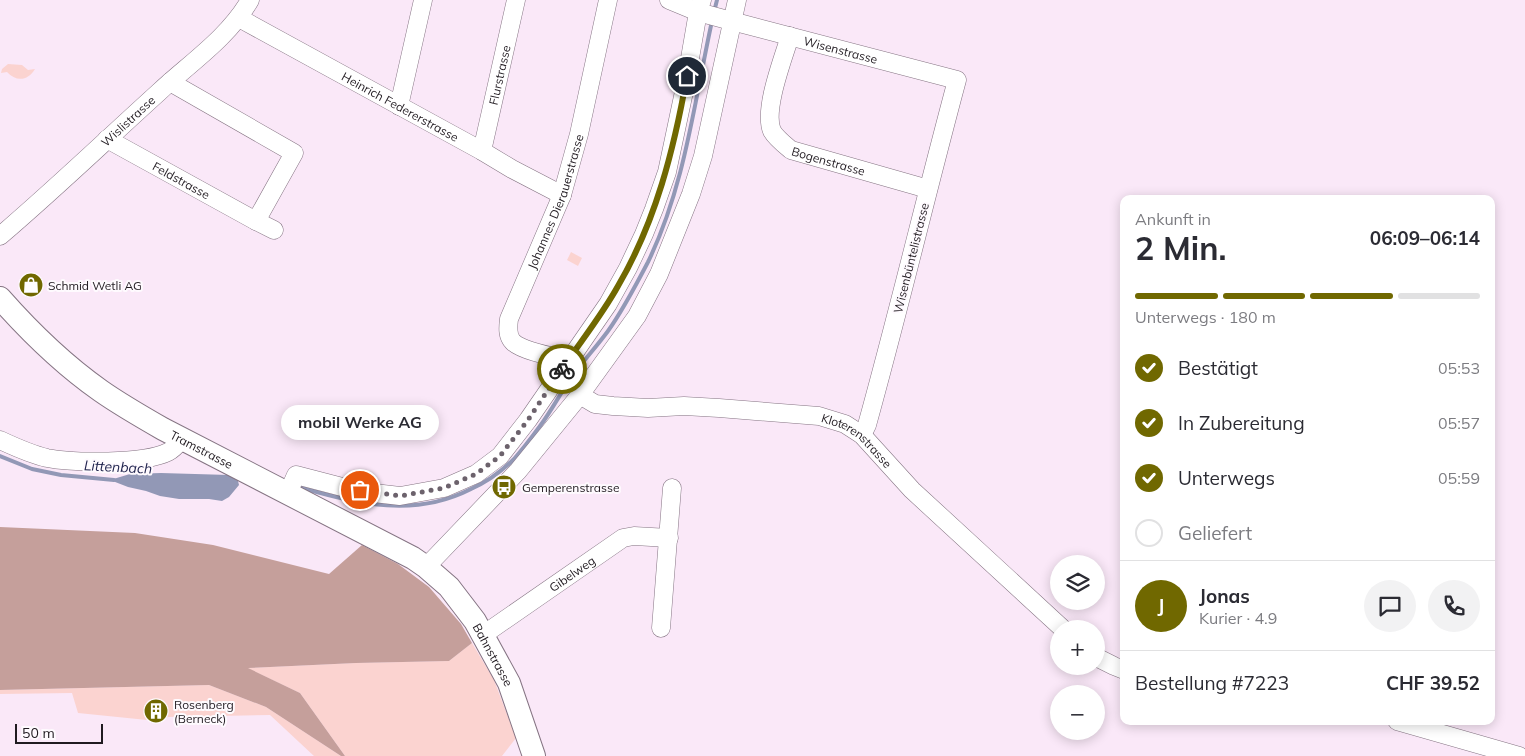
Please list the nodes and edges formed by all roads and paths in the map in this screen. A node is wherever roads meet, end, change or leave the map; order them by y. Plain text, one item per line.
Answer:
1 (250, 0) edge
2 (423, 0) edge
3 (516, 0) edge
4 (608, 0) edge
5 (669, 0) edge
6 (737, 0) edge
7 (702, 9) edge
8 (239, 18) junction
9 (728, 20) junction
10 (790, 36) junction
11 (957, 80) joint
12 (170, 82) junction
13 (399, 106) junction
14 (107, 139) junction
15 (482, 151) junction
16 (928, 189) junction
17 (562, 195) junction
18 (256, 222) junction
19 (274, 230) dead end
20 (0, 236) edge
21 (0, 298) edge
22 (568, 360) junction
23 (583, 397) junction
24 (862, 435) junction
25 (182, 439) junction
26 (0, 440) edge
27 (672, 488) dead end
28 (288, 493) junction
29 (669, 538) junction
30 (426, 567) junction
31 (1053, 620) edge
32 (661, 628) dead end
33 (483, 635) junction
34 (1105, 662) edge
35 (1120, 668) edge
36 (1411, 725) edge
37 (534, 756) edge
38 (1519, 756) edge

1 - 8 street, Wislistrasse
2 - 13 street
3 - 15 street, Flurstrasse
4 - 17 street, Johannes Dierauerstrasse
5 - 7 street, Wisenstrasse
6 - 9 street
7 - 9 street, Wisenstrasse
7 - 22 street
8 - 12 street, Wislistrasse
8 - 13 street, Heinrich Federerstrasse
9 - 10 street, Wisenstrasse
9 - 23 street
10 - 11 street, Wisenstrasse
10 - 16 street, Bogenstrasse
11 - 16 street, Wisenbüntelistrasse
12 - 14 street, Wislistrasse
12 - 18 street
13 - 15 street, Heinrich Federerstrasse
14 - 18 street, Feldstrasse
14 - 20 street, Wislistrasse
15 - 17 street, Heinrich Federerstrasse
16 - 24 street, Wisenbüntelistrasse
17 - 22 street, Johannes Dierauerstrasse
18 - 19 street, Feldstrasse
21 - 25 main road, Tramstrasse
22 - 28 street
23 - 24 street, Kloterenstrasse
23 - 30 street
24 - 31 street, Kloterenstrasse
25 - 26 street
25 - 28 main road, Tramstrasse
27 - 29 street
28 - 30 main road, Tramstrasse
29 - 32 street
29 - 33 street, Gibelweg
30 - 33 main road, Bahnstrasse
33 - 37 main road, Bahnstrasse
34 - 35 street
36 - 38 street

